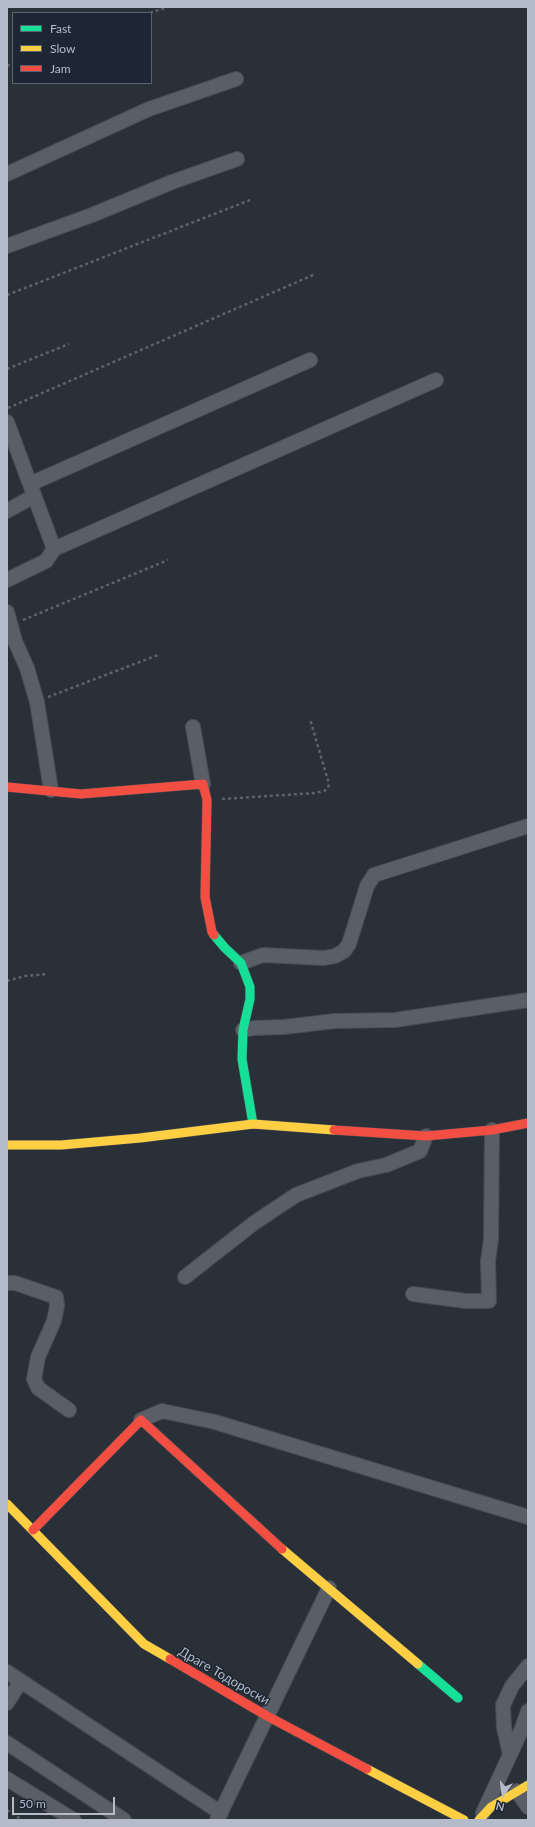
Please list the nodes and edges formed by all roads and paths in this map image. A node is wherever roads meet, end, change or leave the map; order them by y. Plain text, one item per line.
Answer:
1 (168, 7) edge
2 (152, 12) edge
3 (236, 79) dead end
4 (237, 159) dead end
5 (7, 174) edge
6 (250, 200) dead end
7 (7, 246) edge
8 (314, 275) dead end
9 (7, 295) edge
10 (69, 344) dead end
11 (310, 360) dead end
12 (7, 370) edge
13 (436, 380) dead end
14 (7, 408) edge
15 (7, 422) edge
16 (32, 490) junction
17 (7, 511) edge
18 (54, 549) junction
19 (168, 560) dead end
20 (7, 580) edge
21 (9, 619) edge
22 (11, 642) edge
23 (158, 655) dead end
24 (37, 702) junction
25 (310, 719) dead end
26 (193, 727) dead end
27 (203, 784) junction
28 (7, 787) edge
29 (51, 790) junction
30 (207, 800) junction
31 (528, 826) edge
32 (241, 963) junction
33 (47, 974) dead end
34 (7, 981) edge
35 (528, 1000) edge
36 (243, 1030) junction
37 (528, 1123) edge
38 (253, 1124) junction
39 (492, 1130) junction
40 (426, 1136) junction
41 (7, 1145) edge
42 (185, 1277) dead end
43 (7, 1282) edge
44 (414, 1294) dead end
45 (68, 1410) dead end
46 (141, 1420) junction
47 (7, 1504) edge
48 (528, 1517) edge
49 (33, 1530) junction
50 (329, 1588) junction
51 (528, 1666) edge
52 (7, 1672) edge
53 (21, 1681) junction
54 (458, 1698) dead end
55 (7, 1703) edge
56 (528, 1711) edge
57 (267, 1716) junction
58 (7, 1743) edge
59 (510, 1754) junction
60 (7, 1779) edge
61 (522, 1788) edge
62 (528, 1808) edge
63 (7, 1810) edge
64 (219, 1817) edge
65 (480, 1818) edge
66 (22, 1820) edge
67 (74, 1820) edge
68 (124, 1820) edge
69 (464, 1820) edge

1 - 2 path
3 - 5 street
4 - 7 street
6 - 9 path
8 - 14 path
10 - 12 path
11 - 16 street
13 - 18 street
15 - 16 street
16 - 17 street
16 - 18 street
18 - 20 street
19 - 21 path
21 - 22 street
22 - 24 street
23 - 24 path
24 - 29 street
25 - 30 path
26 - 27 street
27 - 29 street
27 - 30 street
28 - 29 street
30 - 32 street
31 - 32 street
32 - 36 street
33 - 34 path
35 - 36 street
36 - 38 street
37 - 39 street
38 - 40 street
38 - 41 street
39 - 40 street
39 - 44 street
40 - 42 street
43 - 45 street
46 - 48 street
46 - 49 street
46 - 50 street
47 - 49 street, Драге Тодороски
49 - 57 street, Драге Тодороски
50 - 54 street
50 - 57 street
51 - 59 street
52 - 53 street
53 - 55 street
53 - 64 street
56 - 59 street
57 - 64 street
57 - 69 street, Драге Тодороски
58 - 68 street
59 - 65 street
60 - 67 street
61 - 62 street
61 - 65 street
63 - 66 path

